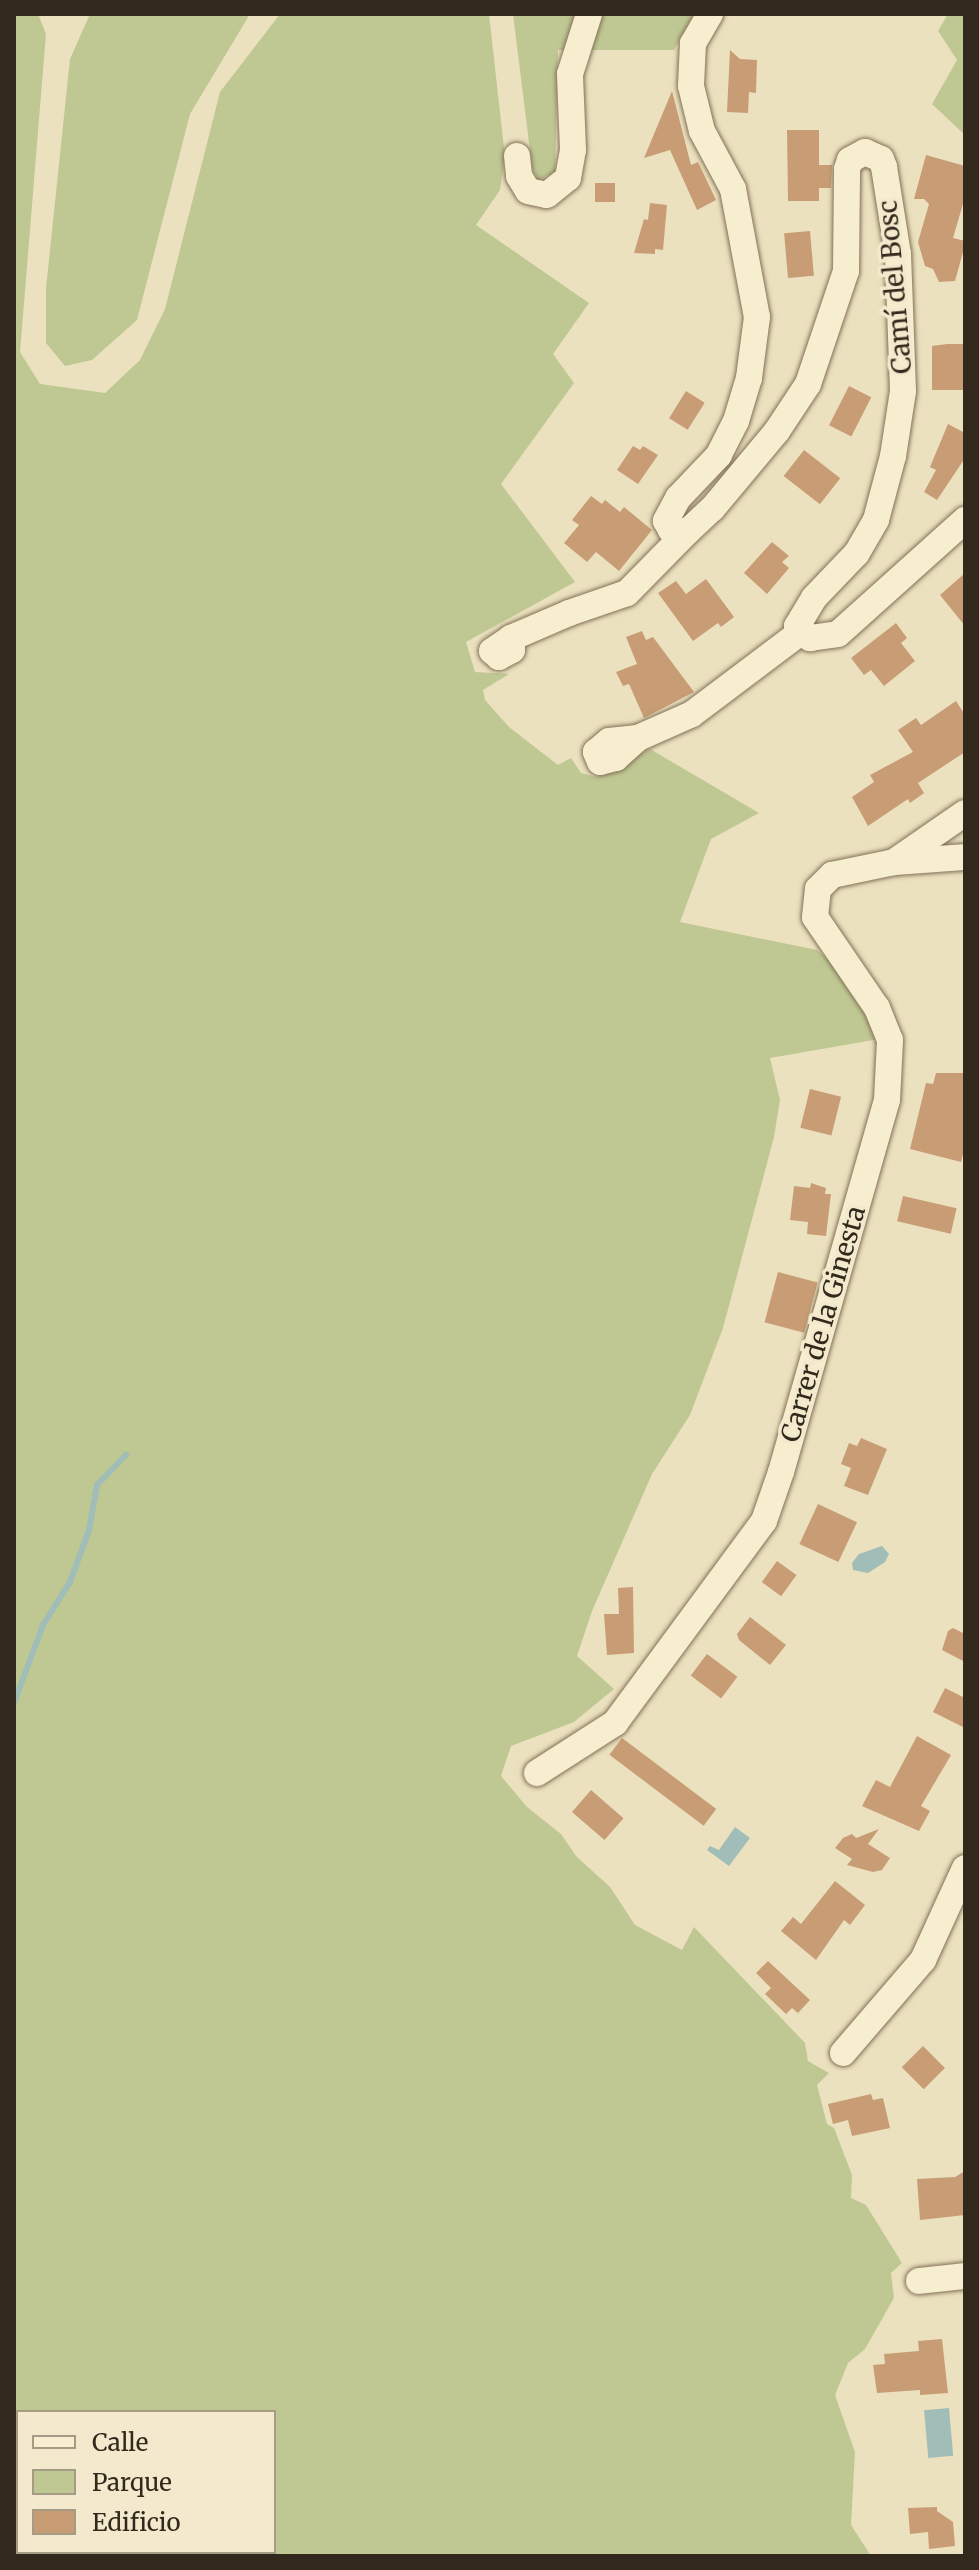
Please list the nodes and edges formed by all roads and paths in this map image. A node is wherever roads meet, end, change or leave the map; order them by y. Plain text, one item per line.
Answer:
1 (589, 14) edge
2 (710, 14) edge
3 (517, 156) dead end
4 (965, 520) edge
5 (687, 532) junction
6 (802, 631) junction
7 (511, 638) dead end
8 (638, 738) dead end
9 (958, 818) edge
10 (963, 857) edge
11 (894, 862) junction
12 (537, 1773) dead end
13 (965, 1868) edge
14 (843, 2053) dead end
15 (965, 2276) edge
16 (919, 2281) dead end

1 - 3 street
2 - 5 street
4 - 6 street
5 - 6 street, Camí del Bosc
5 - 7 street
6 - 8 street
9 - 10 street
9 - 11 street
10 - 11 street, Carrer de la Ginesta
11 - 12 street, Carrer de la Ginesta
13 - 14 street
15 - 16 street

